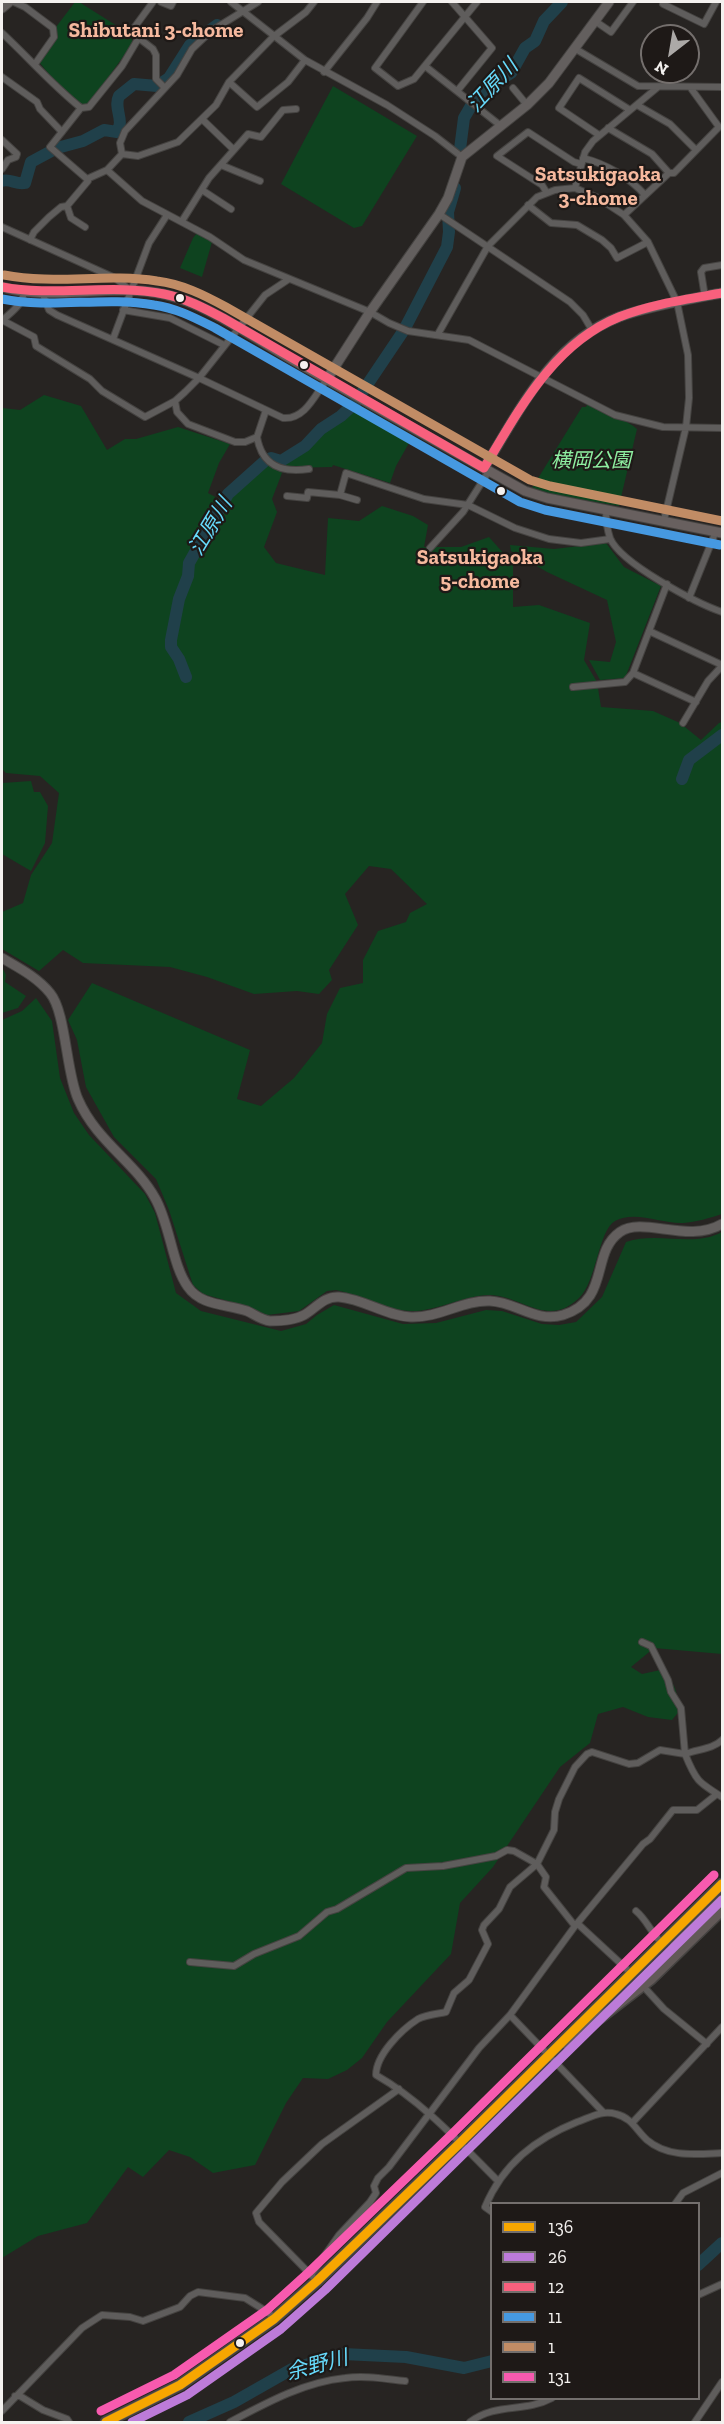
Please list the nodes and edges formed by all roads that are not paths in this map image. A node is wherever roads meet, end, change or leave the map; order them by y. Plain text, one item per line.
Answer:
1 (9, 2) edge
2 (14, 2) edge
3 (153, 2) edge
4 (161, 2) edge
5 (173, 2) edge
6 (231, 2) edge
7 (258, 2) edge
8 (314, 2) edge
9 (377, 2) edge
10 (423, 2) edge
11 (452, 2) edge
12 (477, 2) edge
13 (609, 2) edge
14 (633, 2) edge
15 (664, 2) edge
16 (716, 2) edge
17 (2, 8) edge
18 (244, 12) junction
19 (465, 17) junction
20 (595, 21) junction
21 (2, 33) edge
22 (273, 37) junction
23 (138, 39) junction
24 (574, 48) junction
25 (305, 60) junction
26 (35, 64) junction
27 (425, 66) junction
28 (324, 72) junction
29 (2, 77) edge
30 (229, 82) junction
31 (164, 87) junction
32 (658, 87) junction
33 (690, 87) junction
34 (723, 87) edge
35 (513, 88) dead end
36 (458, 90) junction
37 (527, 105) junction
38 (638, 105) junction
39 (81, 108) junction
40 (296, 109) dead end
41 (630, 110) junction
42 (203, 120) junction
43 (501, 126) junction
44 (608, 128) junction
45 (62, 132) junction
46 (599, 135) junction
47 (2, 140) edge
48 (695, 149) junction
49 (234, 150) junction
50 (122, 154) junction
51 (462, 157) junction
52 (582, 161) junction
53 (221, 165) junction
54 (2, 169) edge
55 (107, 170) junction
56 (669, 173) junction
57 (87, 179) junction
58 (260, 181) dead end
59 (575, 188) junction
60 (202, 190) junction
61 (547, 193) junction
62 (645, 195) junction
63 (528, 205) junction
64 (67, 206) junction
65 (231, 208) dead end
66 (439, 214) junction
67 (624, 214) junction
68 (167, 215) junction
69 (182, 221) junction
70 (2, 227) edge
71 (85, 227) dead end
72 (30, 240) junction
73 (648, 242) junction
74 (488, 246) junction
75 (723, 265) edge
76 (288, 279) junction
77 (2, 287) edge
78 (130, 290) junction
79 (24, 291) junction
80 (42, 291) junction
81 (723, 293) edge
82 (705, 297) junction
83 (677, 302) junction
84 (123, 310) junction
85 (370, 312) junction
86 (2, 321) edge
87 (237, 328) junction
88 (592, 330) junction
89 (438, 334) junction
90 (113, 339) junction
91 (224, 345) junction
92 (541, 376) junction
93 (199, 378) junction
94 (327, 379) junction
95 (175, 401) junction
96 (267, 410) junction
97 (686, 427) junction
98 (723, 428) edge
99 (257, 437) junction
100 (309, 469) dead end
101 (487, 470) junction
102 (340, 495) junction
103 (287, 496) dead end
104 (357, 500) dead end
105 (468, 505) junction
106 (606, 510) junction
107 (664, 520) junction
108 (719, 532) edge
109 (610, 539) junction
110 (430, 548) dead end
111 (667, 584) junction
112 (689, 598) junction
113 (723, 612) edge
114 (649, 631) junction
115 (723, 665) edge
116 (633, 673) junction
117 (573, 687) dead end
118 (696, 702) junction
119 (683, 723) dead end
120 (2, 958) edge
121 (723, 1224) edge
122 (642, 1642) dead end
123 (723, 1740) edge
124 (685, 1754) junction
125 (721, 1796) edge
126 (537, 1864) junction
127 (723, 1884) edge
128 (723, 1892) edge
129 (723, 1900) edge
130 (723, 1910) edge
131 (636, 1911) dead end
132 (577, 1925) junction
133 (662, 1942) junction
134 (190, 1962) dead end
135 (632, 1974) junction
136 (643, 1986) junction
137 (510, 2015) junction
138 (602, 2017) junction
139 (578, 2024) junction
140 (723, 2026) edge
141 (706, 2044) junction
142 (548, 2055) junction
143 (399, 2089) junction
144 (603, 2112) junction
145 (429, 2115) junction
146 (633, 2122) junction
147 (460, 2143) junction
148 (723, 2153) edge
149 (723, 2173) edge
150 (498, 2181) junction
151 (676, 2202) edge
152 (490, 2211) edge
153 (314, 2278) junction
154 (723, 2284) edge
155 (700, 2295) edge
156 (274, 2319) junction
157 (405, 2381) dead end
158 (723, 2382) edge
159 (15, 2396) junction
160 (544, 2400) edge
161 (2, 2411) edge
162 (69, 2422) edge
163 (106, 2422) edge
164 (230, 2422) edge
165 (470, 2422) edge
166 (695, 2422) edge

1 - 17 street
2 - 26 street
3 - 23 street
4 - 5 street
6 - 18 street
7 - 18 street
8 - 22 street
9 - 28 street
10 - 27 street
11 - 19 street
12 - 19 street
13 - 20 street
14 - 20 street
15 - 16 street
18 - 22 street
18 - 31 street
19 - 27 street
19 - 36 street
20 - 24 street
21 - 26 street
22 - 25 street
22 - 30 street
23 - 31 street
23 - 39 street
24 - 32 street
24 - 37 street
25 - 28 street
25 - 30 street
26 - 39 street
27 - 36 street
28 - 51 street
29 - 45 street
30 - 42 street
31 - 50 street
32 - 33 street
32 - 38 street
33 - 34 street
33 - 48 street
35 - 37 street
36 - 43 street
37 - 43 street
38 - 41 street
38 - 48 street
39 - 45 street
40 - 49 street
41 - 44 street
41 - 46 street
42 - 49 street
42 - 50 street
43 - 51 street
44 - 46 street
44 - 56 street
45 - 57 street
46 - 52 street
47 - 54 street
48 - 56 street
49 - 53 street
50 - 55 street
51 - 66 street
52 - 59 street
52 - 61 street
52 - 62 street
53 - 58 street
53 - 60 street
55 - 57 street
55 - 68 street
56 - 62 street
57 - 64 street
59 - 61 street
59 - 67 street
60 - 65 street
60 - 69 street
61 - 63 street
62 - 67 street
63 - 73 street
63 - 74 street
64 - 71 street
64 - 72 street
66 - 74 street
66 - 85 street
67 - 73 street
68 - 69 street
68 - 78 street
69 - 76 street
70 - 72 street
72 - 78 street
73 - 83 street
74 - 88 street
74 - 89 street
75 - 82 street
76 - 85 street
76 - 87 street
77 - 79 main road
78 - 80 main road
78 - 84 street
78 - 87 main road
79 - 80 main road
79 - 86 street
80 - 90 street
81 - 82 street
82 - 83 street
83 - 88 street
83 - 97 street
84 - 90 street
84 - 91 street
85 - 89 street
85 - 94 street
86 - 95 street
87 - 91 street
87 - 94 main road
88 - 92 street
89 - 92 street
90 - 93 street
91 - 93 street
92 - 97 street
92 - 101 street
93 - 95 street
93 - 96 street
94 - 96 street
94 - 101 main road
95 - 99 street
96 - 99 street
97 - 98 street
97 - 107 street
99 - 100 street
101 - 105 street
101 - 106 main road
102 - 103 street
102 - 104 street
102 - 105 street
105 - 109 street
105 - 110 street
106 - 107 main road
106 - 109 street
107 - 108 main road
108 - 112 street
109 - 111 street
111 - 112 street
111 - 114 street
112 - 113 street
114 - 115 street
114 - 116 street
115 - 118 street
116 - 117 street
116 - 118 street
118 - 119 street
120 - 121 street
122 - 124 street
123 - 124 street
124 - 125 street
124 - 126 street
125 - 132 street
126 - 132 street
126 - 134 street
126 - 143 street
127 - 133 highway
128 - 139 highway
129 - 138 highway
130 - 136 highway
131 - 133 street
132 - 135 street
132 - 137 street
133 - 135 highway
135 - 139 highway
136 - 138 highway
136 - 141 street
137 - 142 street
137 - 145 street
138 - 142 highway
139 - 142 highway
140 - 141 street
141 - 146 street
142 - 144 street
142 - 147 highway
143 - 145 street
143 - 153 street
144 - 146 street
144 - 150 street
145 - 147 street
145 - 153 street
146 - 148 street
147 - 150 street
147 - 153 highway
149 - 151 street
150 - 152 street
153 - 156 highway
154 - 155 street
156 - 159 street
156 - 163 highway
157 - 164 street
158 - 166 street
159 - 161 street
159 - 162 street
160 - 165 street

